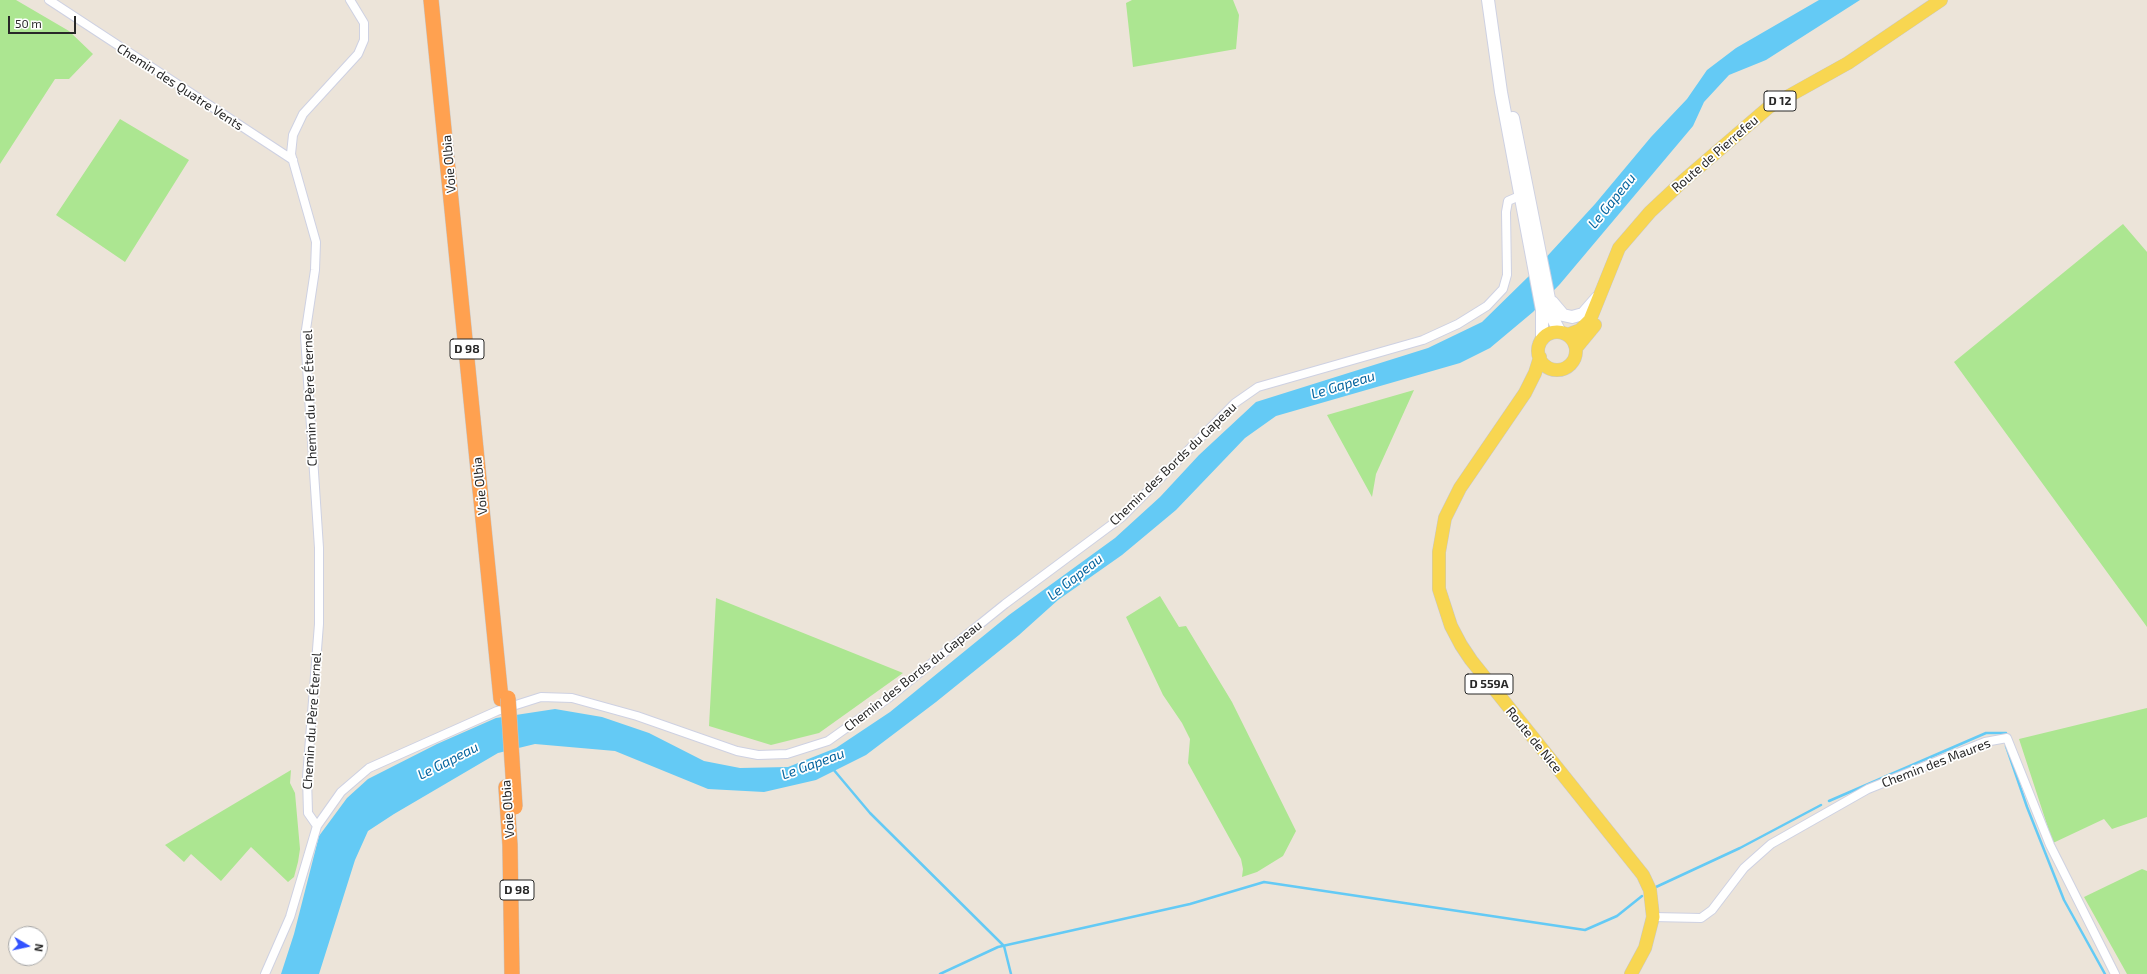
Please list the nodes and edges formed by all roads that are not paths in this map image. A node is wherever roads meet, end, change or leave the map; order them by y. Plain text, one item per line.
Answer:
1 (49, 0) edge
2 (350, 0) edge
3 (431, 0) edge
4 (439, 0) edge
5 (1488, 0) edge
6 (1941, 0) edge
7 (1495, 45) junction
8 (292, 160) junction
9 (1523, 195) junction
10 (1637, 226) junction
11 (1536, 247) junction
12 (1597, 298) junction
13 (1551, 300) junction
14 (1564, 333) junction
15 (1542, 340) junction
16 (1576, 348) junction
17 (1540, 357) junction
18 (1554, 369) junction
19 (1525, 393) junction
20 (504, 699) junction
21 (511, 807) junction
22 (317, 826) junction
23 (1653, 917) junction
24 (265, 974) edge
25 (512, 974) edge
26 (519, 974) edge
27 (1631, 974) edge
28 (2115, 974) edge

1 - 8 street, Chemin des Quatre Vents
2 - 8 street, Chemin du Père Éternel
3 - 20 highway, Voie Olbia / D 98
4 - 20 highway, Voie Olbia / D 98
5 - 7 main road
6 - 10 main road, Route de Pierrefeu / D 12
7 - 9 main road
7 - 11 main road
8 - 22 street, Chemin du Père Éternel
9 - 11 main road
9 - 22 street, Chemin des Bords du Gapeau
10 - 12 main road, D 12
10 - 16 main road
11 - 13 main road
11 - 15 main road
12 - 13 main road
12 - 14 main road
13 - 14 main road
14 - 15 main road
14 - 16 main road
15 - 17 main road
16 - 18 main road
17 - 18 main road
17 - 19 main road, D 559A
18 - 19 main road, D 559A
19 - 23 main road, Route de Nice / D 559A
20 - 21 highway, Voie Olbia / D 98
21 - 25 highway, Voie Olbia / D 98
21 - 26 highway, Voie Olbia / D 98
22 - 24 street, Chemin des Bords du Gapeau
23 - 27 main road, Route de Nice / D 559A
23 - 28 street, Chemin des Maures

